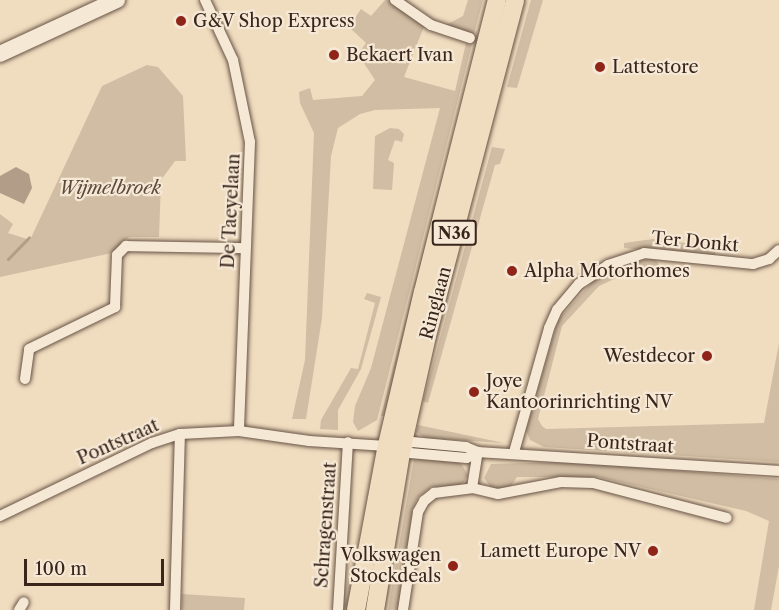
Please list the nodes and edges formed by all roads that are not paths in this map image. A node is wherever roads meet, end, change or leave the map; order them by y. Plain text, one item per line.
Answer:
1 (117, 0) edge
2 (205, 0) edge
3 (394, 0) edge
4 (497, 0) edge
5 (515, 0) edge
6 (470, 38) dead end
7 (0, 54) edge
8 (245, 248) junction
9 (779, 250) edge
10 (25, 379) dead end
11 (239, 431) junction
12 (180, 434) junction
13 (348, 442) junction
14 (394, 446) junction
15 (478, 452) junction
16 (514, 452) junction
17 (779, 471) edge
18 (472, 488) junction
19 (0, 516) edge
20 (727, 518) dead end
21 (175, 610) edge
22 (338, 610) edge
23 (356, 610) edge
24 (375, 610) edge
25 (403, 610) edge

1 - 7 street
2 - 8 street, De Taeyelaan
3 - 6 street
4 - 14 main road, Ringlaan / N36
5 - 14 main road, Ringlaan / N36
8 - 10 street
8 - 11 street, De Taeyelaan
9 - 16 street, Ter Donkt
11 - 12 street, Pontstraat
11 - 13 street, Pontstraat
12 - 19 street, Pontstraat
12 - 21 street
13 - 14 street, Pontstraat
13 - 22 street, Schragenstraat
14 - 15 street, Pontstraat
14 - 23 main road, Ringlaan / N36
14 - 24 main road, Ringlaan / N36
15 - 16 street, Pontstraat
15 - 18 street
16 - 17 street, Pontstraat
18 - 20 street
18 - 25 street

